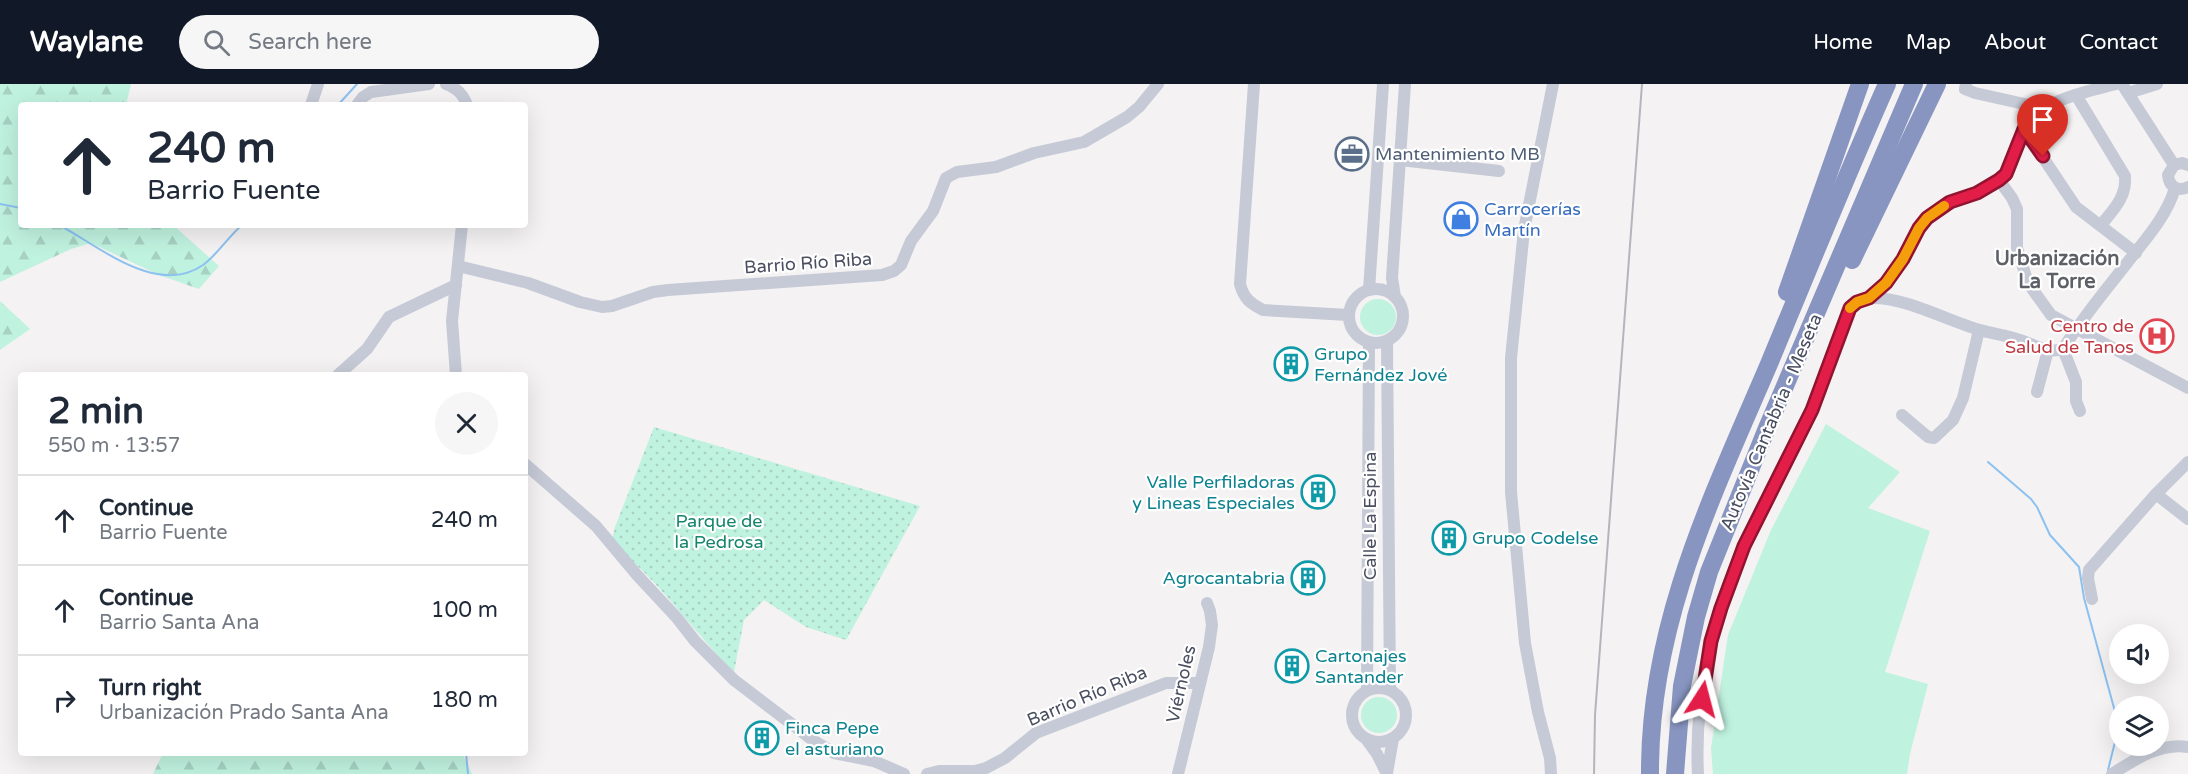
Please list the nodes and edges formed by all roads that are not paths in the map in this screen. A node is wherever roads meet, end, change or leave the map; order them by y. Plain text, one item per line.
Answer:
1 (318, 84) edge
2 (429, 84) edge
3 (446, 84) edge
4 (1158, 84) edge
5 (1254, 84) edge
6 (1383, 84) edge
7 (1405, 84) edge
8 (1553, 84) edge
9 (1860, 84) edge
10 (1887, 84) edge
11 (1914, 84) edge
12 (1937, 84) edge
13 (1966, 84) edge
14 (2116, 84) edge
15 (2157, 84) edge
16 (2091, 87) edge
17 (2125, 88) edge
18 (2076, 94) junction
19 (311, 102) edge
20 (359, 102) edge
21 (466, 102) edge
22 (2042, 111) junction
23 (2024, 129) junction
24 (1400, 160) junction
25 (2174, 165) junction
26 (2188, 165) edge
27 (1499, 171) dead end
28 (1999, 180) junction
29 (2182, 188) edge
30 (2101, 225) junction
31 (462, 228) edge
32 (2136, 253) junction
33 (458, 267) junction
34 (456, 285) junction
35 (1369, 290) junction
36 (1395, 297) junction
37 (1869, 298) junction
38 (1348, 315) junction
39 (2076, 328) junction
40 (1979, 330) junction
41 (1387, 342) junction
42 (1369, 343) junction
43 (2063, 349) junction
44 (2048, 350) junction
45 (341, 372) edge
46 (456, 372) edge
47 (2188, 388) edge
48 (2037, 392) dead end
49 (2080, 411) dead end
50 (1902, 416) dead end
51 (2188, 462) edge
52 (1753, 464) junction
53 (528, 467) edge
54 (2156, 494) junction
55 (2188, 519) edge
56 (1681, 579) junction
57 (2092, 599) dead end
58 (1206, 603) dead end
59 (1199, 683) junction
60 (1390, 689) junction
61 (1367, 690) junction
62 (1393, 739) junction
63 (1367, 740) junction
64 (2188, 747) edge
65 (904, 774) edge
66 (927, 774) edge
67 (1178, 774) edge
68 (1387, 774) edge
69 (1551, 774) edge
70 (1650, 774) edge
71 (1675, 774) edge
72 (1698, 774) edge
73 (2112, 774) edge

1 - 19 street
2 - 20 street
3 - 21 street
4 - 33 street, Barrio Río Riba
5 - 38 street
6 - 35 street
7 - 24 street
8 - 69 street
9 - 56 highway
10 - 56 highway, Autovía Cantabria - Meseta
11 - 52 highway, Autovía Cantabria - Meseta
12 - 52 highway
13 - 22 street
14 - 16 street
15 - 17 street
16 - 18 street
17 - 25 street
18 - 22 street
18 - 30 street
22 - 23 street
23 - 28 street
23 - 30 street
24 - 27 street
24 - 36 street
25 - 26 street
25 - 29 street
28 - 37 street
28 - 39 street
29 - 32 street
30 - 32 street
31 - 33 street
32 - 39 street
33 - 34 street
34 - 45 street
34 - 46 street
35 - 36 street
35 - 38 street
36 - 41 street
37 - 40 street
37 - 72 street
38 - 42 street
39 - 43 street
39 - 47 street
40 - 44 street
40 - 50 street
41 - 42 street
41 - 60 street, Calle La Espina
42 - 61 street, Calle La Espina
43 - 44 street
43 - 49 street
44 - 48 street
51 - 54 street
52 - 71 highway, Autovía Cantabria - Meseta
53 - 65 street
54 - 55 street
54 - 57 street
56 - 70 highway, Autovía Cantabria - Meseta
58 - 59 street, Viérnoles
59 - 66 street, Barrio Río Riba
59 - 67 street, Viérnoles
60 - 61 street
60 - 62 street, Calle La Espina
61 - 63 street, Calle La Espina
62 - 63 street
62 - 68 street, Calle La Espina
63 - 68 street, Calle La Espina
64 - 73 street

